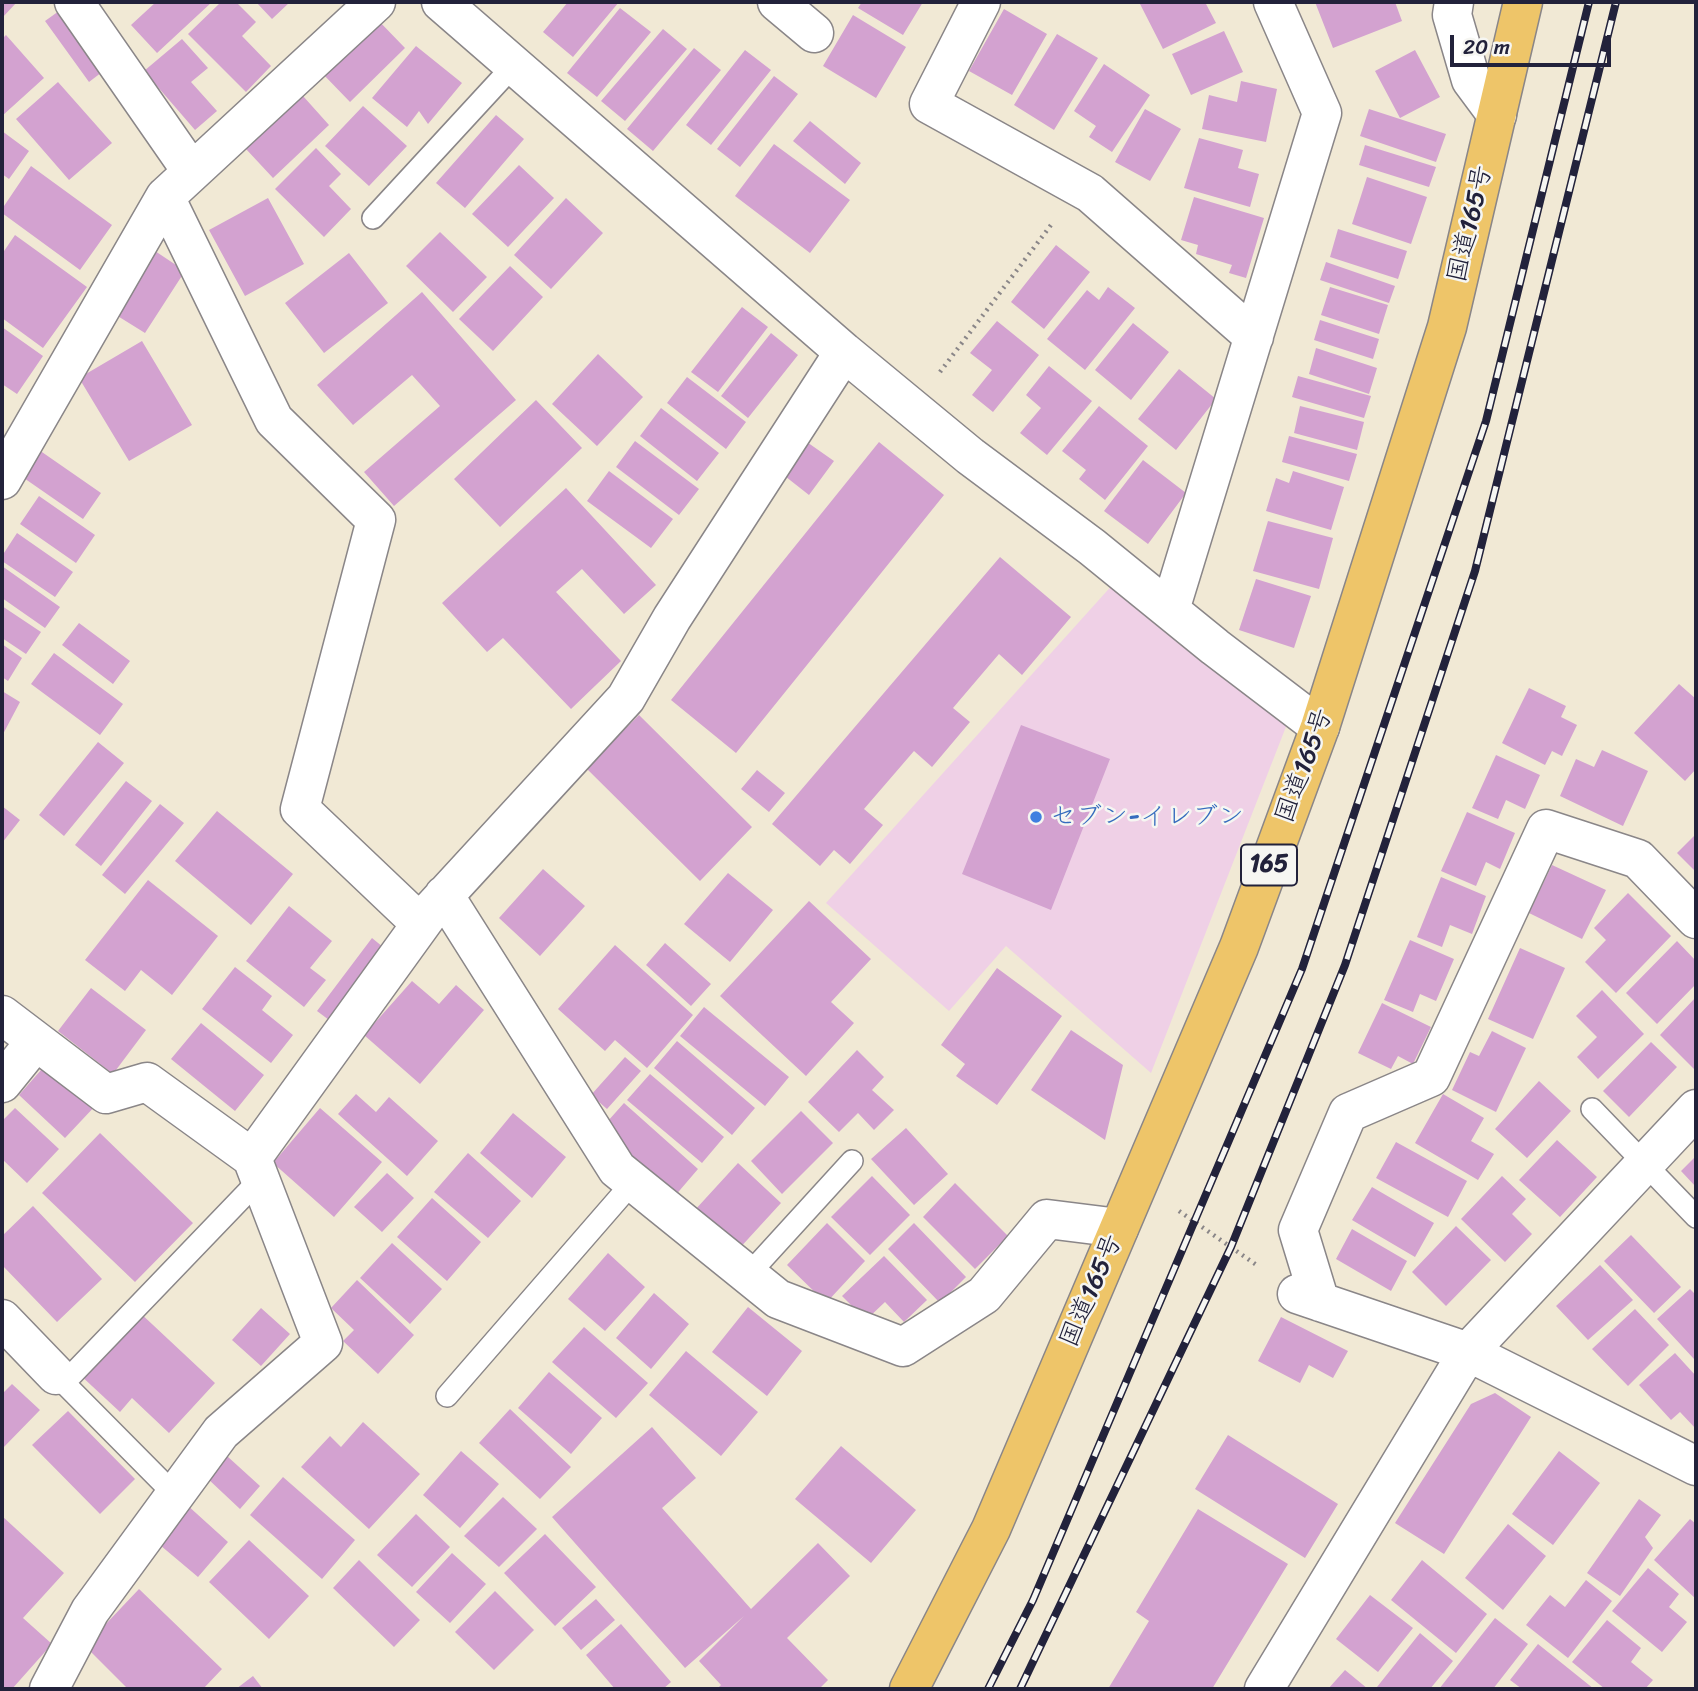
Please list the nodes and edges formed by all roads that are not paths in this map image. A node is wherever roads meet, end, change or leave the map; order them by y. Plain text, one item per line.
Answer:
1 (74, 2) edge
2 (376, 2) edge
3 (441, 2) edge
4 (777, 2) edge
5 (981, 2) edge
6 (1273, 2) edge
7 (1454, 2) edge
8 (1523, 2) edge
9 (814, 33) dead end
10 (514, 65) junction
11 (1497, 115) junction
12 (179, 185) junction
13 (373, 218) dead end
14 (1254, 337) junction
15 (844, 352) junction
16 (2, 480) edge
17 (1170, 610) junction
18 (1320, 727) junction
19 (432, 910) junction
20 (1696, 919) edge
21 (2, 1014) edge
22 (36, 1041) junction
23 (2, 1083) edge
24 (1592, 1109) dead end
25 (1696, 1109) edge
26 (852, 1161) dead end
27 (1646, 1164) junction
28 (256, 1168) junction
29 (633, 1182) junction
30 (1696, 1217) edge
31 (1119, 1228) junction
32 (748, 1275) junction
33 (2, 1319) edge
34 (1468, 1352) junction
35 (60, 1379) junction
36 (446, 1396) dead end
37 (1696, 1466) edge
38 (175, 1494) junction
39 (49, 1689) edge
40 (909, 1689) edge
41 (1264, 1689) edge

1 - 12 street
2 - 12 street
3 - 10 street
4 - 9 street
5 - 14 street
6 - 14 street
7 - 11 street
8 - 11 highway, 国道165号 / 165
10 - 13 lane
10 - 15 street
11 - 18 highway, 国道165号 / 165
12 - 16 street
12 - 19 street
14 - 17 street
15 - 17 street
15 - 19 street
17 - 18 street
18 - 31 highway, 国道165号 / 165
19 - 28 street
19 - 29 street
20 - 34 street
21 - 22 street
22 - 23 street
22 - 28 street
24 - 27 lane
25 - 27 street
26 - 32 lane
27 - 30 lane
27 - 34 street
28 - 35 lane
28 - 38 street
29 - 32 street
29 - 36 lane
31 - 32 street
31 - 40 highway, 国道165号 / 165
33 - 35 street
34 - 37 street
34 - 41 street
35 - 38 lane
38 - 39 street

